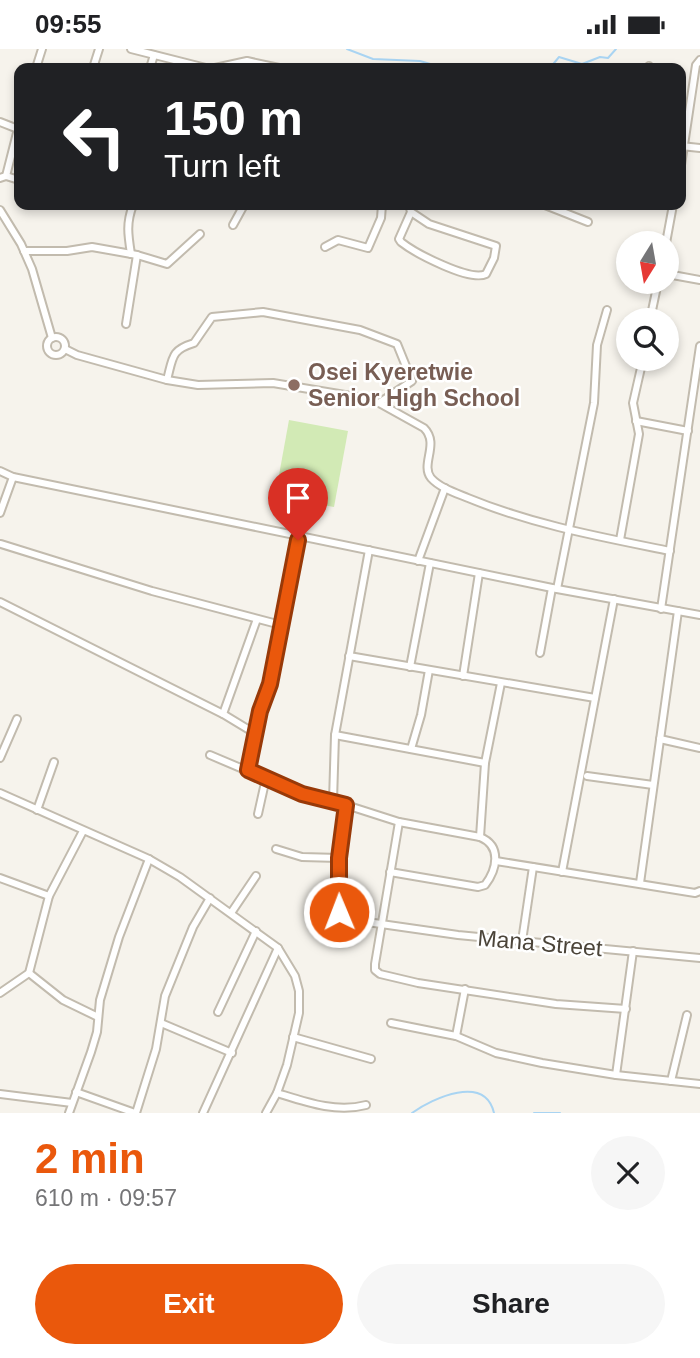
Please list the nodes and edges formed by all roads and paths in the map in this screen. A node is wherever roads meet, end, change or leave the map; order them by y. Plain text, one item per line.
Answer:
1 (131, 49) edge
2 (154, 55) junction
3 (700, 60) edge
4 (152, 63) edge
5 (186, 63) edge
6 (238, 63) edge
7 (256, 63) edge
8 (686, 127) edge
9 (14, 143) edge
10 (3, 177) edge
11 (0, 210) edge
12 (131, 210) edge
13 (241, 210) edge
14 (379, 210) edge
15 (409, 210) edge
16 (412, 210) edge
17 (558, 210) edge
18 (672, 210) edge
19 (588, 222) dead end
20 (233, 226) dead end
21 (668, 231) edge
22 (200, 234) dead end
23 (325, 247) dead end
24 (24, 251) junction
25 (134, 254) junction
26 (679, 276) edge
27 (700, 280) edge
28 (607, 310) dead end
29 (126, 324) dead end
30 (52, 338) junction
31 (700, 346) edge
32 (65, 349) junction
33 (640, 371) edge
34 (167, 380) junction
35 (379, 403) junction
36 (636, 421) junction
37 (688, 431) junction
38 (0, 471) edge
39 (13, 477) junction
40 (445, 488) junction
41 (0, 513) edge
42 (569, 530) junction
43 (299, 535) junction
44 (620, 540) junction
45 (0, 543) edge
46 (369, 550) junction
47 (670, 551) junction
48 (418, 561) junction
49 (430, 563) junction
50 (479, 573) junction
51 (554, 589) junction
52 (614, 600) junction
53 (0, 602) edge
54 (662, 609) junction
55 (678, 611) junction
56 (700, 615) edge
57 (257, 619) junction
58 (281, 625) junction
59 (540, 653) dead end
60 (349, 656) junction
61 (410, 667) junction
62 (429, 670) junction
63 (463, 676) junction
64 (501, 683) junction
65 (595, 698) junction
66 (223, 714) junction
67 (17, 719) dead end
68 (256, 734) junction
69 (335, 735) junction
70 (660, 739) junction
71 (700, 748) edge
72 (411, 749) junction
73 (210, 755) dead end
74 (0, 758) edge
75 (54, 762) dead end
76 (485, 763) junction
77 (248, 770) junction
78 (587, 776) dead end
79 (266, 778) junction
80 (653, 785) junction
81 (0, 793) edge
82 (333, 801) junction
83 (346, 805) junction
84 (37, 810) junction
85 (258, 814) dead end
86 (399, 822) junction
87 (83, 831) junction
88 (480, 837) junction
89 (276, 849) dead end
90 (339, 858) junction
91 (149, 859) junction
92 (496, 861) junction
93 (533, 867) junction
94 (562, 872) junction
95 (390, 873) junction
96 (256, 876) dead end
97 (0, 878) edge
98 (640, 883) junction
99 (700, 893) edge
100 (50, 896) junction
101 (209, 898) junction
102 (231, 913) junction
103 (381, 925) junction
104 (256, 931) junction
105 (522, 941) junction
106 (278, 948) junction
107 (633, 951) junction
108 (700, 958) edge
109 (29, 973) junction
110 (465, 989) junction
111 (0, 993) edge
112 (626, 1009) junction
113 (218, 1012) dead end
114 (687, 1015) dead end
115 (98, 1017) junction
116 (160, 1023) junction
117 (391, 1023) dead end
118 (456, 1036) junction
119 (293, 1038) junction
120 (232, 1053) junction
121 (371, 1059) dead end
122 (616, 1075) junction
123 (671, 1081) junction
124 (700, 1083) edge
125 (76, 1092) junction
126 (277, 1093) junction
127 (0, 1094) edge
128 (72, 1103) junction
129 (312, 1103) junction
130 (366, 1105) dead end
131 (69, 1113) edge
132 (136, 1113) edge
133 (204, 1113) edge
134 (266, 1113) edge
135 (309, 1113) edge

1 - 2 street
2 - 4 street
2 - 5 street
3 - 8 street
6 - 7 street
9 - 10 street
11 - 24 street
12 - 25 street
13 - 20 street
14 - 23 street
15 - 16 street
17 - 19 street
18 - 21 street
22 - 25 street
24 - 25 street
24 - 30 street
25 - 29 street
26 - 27 street
28 - 42 street
30 - 32 street
30 - 32 street
31 - 37 street
32 - 34 street
33 - 36 street
34 - 35 street
34 - 35 street
35 - 40 street
36 - 37 street
36 - 44 street
37 - 47 street
38 - 39 street
39 - 41 street
39 - 43 street
40 - 42 street
40 - 48 street
42 - 44 street
42 - 51 street
43 - 46 street
43 - 58 street
44 - 47 street
45 - 57 street
46 - 48 street
46 - 60 street
47 - 54 street
48 - 49 street
49 - 50 street
49 - 61 street
50 - 51 street
50 - 63 street
51 - 52 street
51 - 59 street
52 - 54 street
52 - 65 street
53 - 66 street
54 - 55 street
55 - 56 street
55 - 70 street
57 - 58 street
57 - 66 street
58 - 68 street
60 - 61 street
60 - 69 street
61 - 62 street
62 - 63 street
62 - 72 street
63 - 64 street
64 - 65 street
64 - 76 street
65 - 94 street
66 - 68 street
67 - 74 street
68 - 77 street
69 - 72 street
69 - 82 street
70 - 71 street
70 - 80 street
72 - 76 street
73 - 77 street
75 - 84 street
76 - 88 street
77 - 79 street
78 - 80 street
79 - 82 street
79 - 85 street
80 - 98 street
81 - 84 street
82 - 83 street
83 - 86 street
83 - 90 street
84 - 87 street
86 - 88 street
86 - 95 street
87 - 91 street
87 - 100 street
88 - 92 street
89 - 90 street
90 - 103 street, Mana Street
91 - 101 street
91 - 115 street
92 - 93 street
92 - 95 street
93 - 94 street
93 - 105 street
94 - 98 street
95 - 103 street
96 - 102 street
97 - 100 street
98 - 99 street
100 - 109 street
101 - 102 street
101 - 116 street
102 - 104 street
103 - 105 street, Mana Street
103 - 110 street
104 - 106 street
104 - 113 street
105 - 107 street, Mana Street
106 - 119 street
106 - 120 street
107 - 108 street, Mana Street
107 - 112 street
109 - 111 street
109 - 115 street
110 - 112 street
110 - 118 street
112 - 122 street
114 - 123 street
115 - 125 street
116 - 120 street
116 - 132 street
117 - 118 street
118 - 122 street
119 - 121 street
119 - 126 street
120 - 133 street
122 - 123 street
123 - 124 street
125 - 128 street
125 - 132 street
126 - 129 street
126 - 134 street
127 - 128 street
128 - 131 street
129 - 130 street
129 - 135 street

